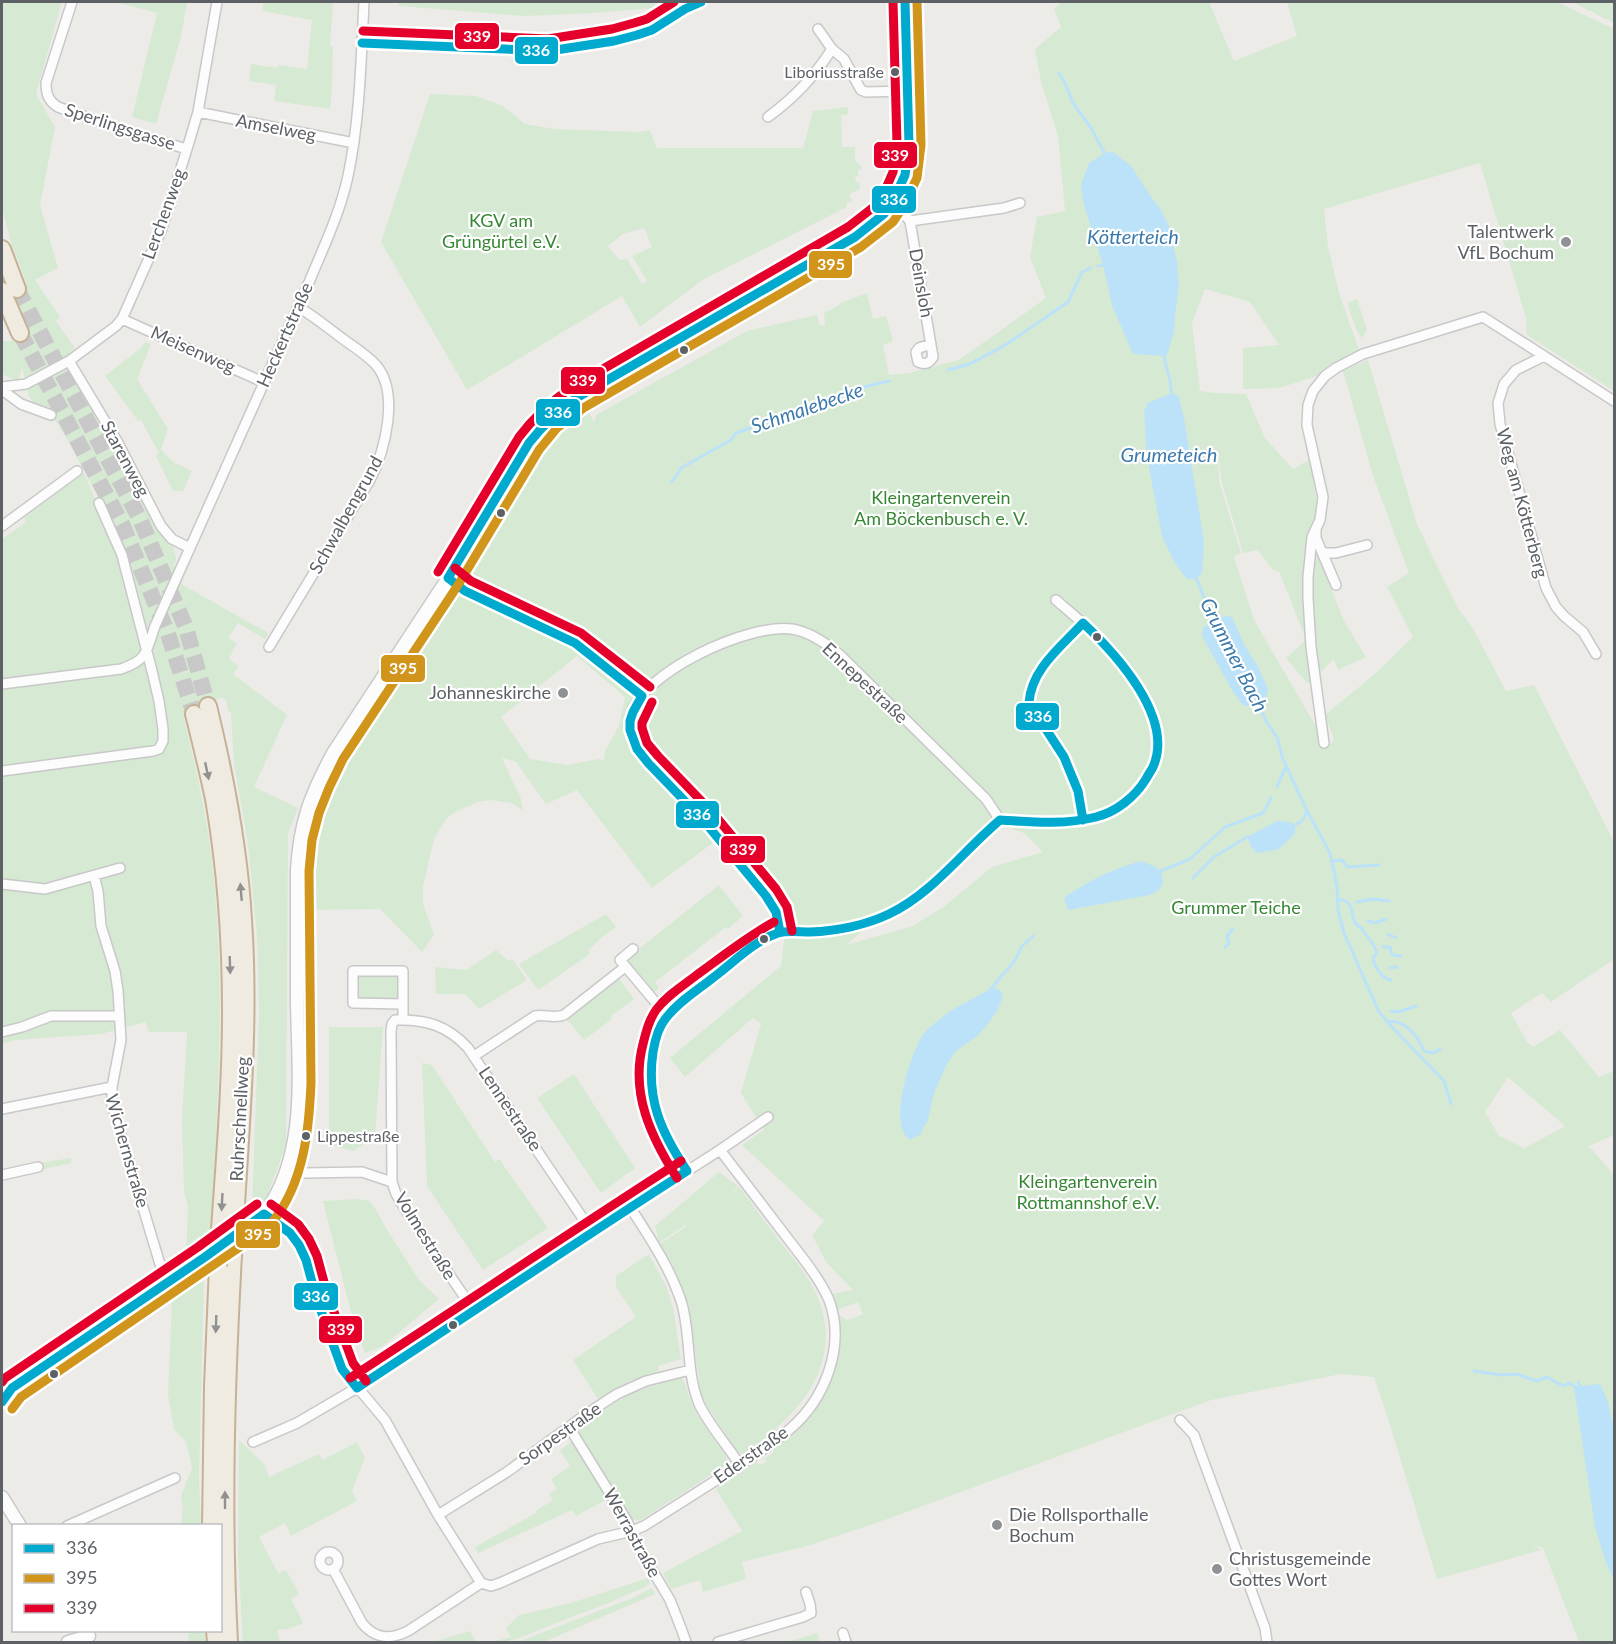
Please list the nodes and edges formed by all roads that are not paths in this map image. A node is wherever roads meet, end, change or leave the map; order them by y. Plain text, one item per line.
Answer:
1 (72, 2) edge
2 (217, 2) edge
3 (364, 2) edge
4 (702, 2) edge
5 (905, 2) edge
6 (683, 5) edge
7 (818, 29) dead end
8 (362, 43) junction
9 (832, 50) junction
10 (908, 91) junction
11 (198, 112) junction
12 (768, 117) dead end
13 (354, 142) junction
14 (187, 149) junction
15 (893, 201) junction
16 (1020, 203) dead end
17 (910, 221) junction
18 (2, 249) edge
19 (9, 290) edge
20 (298, 307) junction
21 (122, 319) junction
22 (20, 333) tunnel mouth
23 (931, 344) dead end
24 (1544, 356) junction
25 (69, 361) junction
26 (263, 382) junction
27 (26, 384) junction
28 (2, 388) edge
29 (1614, 401) edge
30 (21, 404) junction
31 (51, 414) dead end
32 (77, 471) dead end
33 (99, 503) dead end
34 (2, 526) edge
35 (1316, 530) junction
36 (1367, 545) dead end
37 (190, 548) junction
38 (1323, 553) junction
39 (448, 578) junction
40 (1336, 585) dead end
41 (1056, 600) dead end
42 (1083, 624) junction
43 (268, 647) dead end
44 (146, 652) junction
45 (1596, 654) dead end
46 (2, 684) edge
47 (642, 696) junction
48 (1324, 743) dead end
49 (2, 771) edge
50 (1000, 820) junction
51 (1083, 820) junction
52 (120, 868) dead end
53 (94, 876) junction
54 (2, 884) edge
55 (780, 932) junction
56 (633, 949) dead end
57 (625, 967) junction
58 (403, 1004) junction
59 (119, 1016) junction
60 (667, 1016) junction
61 (403, 1020) junction
62 (2, 1032) edge
63 (474, 1056) junction
64 (112, 1087) junction
65 (2, 1108) edge
66 (768, 1117) dead end
67 (720, 1150) junction
68 (38, 1167) dead end
69 (288, 1168) junction
70 (687, 1172) junction
71 (2, 1175) edge
72 (392, 1182) junction
73 (630, 1207) junction
74 (264, 1214) junction
75 (592, 1232) junction
76 (166, 1284) junction
77 (474, 1311) junction
78 (690, 1370) junction
79 (357, 1388) junction
80 (7, 1389) edge
81 (2, 1402) edge
82 (1180, 1419) dead end
83 (569, 1427) junction
84 (253, 1442) dead end
85 (740, 1465) junction
86 (175, 1478) dead end
87 (2, 1497) edge
88 (438, 1515) junction
89 (19, 1524) edge
90 (72, 1524) edge
91 (211, 1524) edge
92 (632, 1532) junction
93 (333, 1569) dead end
94 (482, 1582) junction
95 (806, 1592) dead end
96 (91, 1638) edge
97 (68, 1642) edge
98 (229, 1642) edge
99 (686, 1642) edge
100 (718, 1642) edge
101 (1267, 1642) edge

1 - 14 street, Sperlingsgasse
2 - 11 street, Lerchenweg
3 - 8 street, Heckertstraße
4 - 6 street
5 - 10 street
6 - 8 street
7 - 9 street
8 - 13 street, Heckertstraße
9 - 10 street
9 - 12 street
10 - 15 street
11 - 13 street, Amselweg
11 - 14 street, Lerchenweg
13 - 20 street, Heckertstraße
14 - 21 street, Lerchenweg
15 - 17 street
15 - 39 street
16 - 17 street
17 - 23 street, Deinsloh
18 - 19 highway
19 - 22 highway
20 - 26 street, Heckertstraße
20 - 43 street, Schwalbengrund
21 - 25 street, Lerchenweg
21 - 26 street, Meisenweg
24 - 29 street
24 - 35 street
24 - 45 street, Weg am Kötterberg
25 - 27 street, Lerchenweg
25 - 37 street, Starenweg
26 - 37 street, Heckertstraße
27 - 28 street
27 - 30 street
28 - 30 street
30 - 31 street
32 - 34 street
33 - 44 street
35 - 38 street
35 - 48 street
36 - 38 street
37 - 44 street, Heckertstraße
38 - 40 street
39 - 47 street
39 - 69 street
41 - 42 street
42 - 51 street
42 - 51 street
44 - 46 street
44 - 49 street
47 - 50 street, Ennepestraße
47 - 55 street, Ennepestraße
50 - 51 street
50 - 55 street
52 - 53 street
53 - 54 street
53 - 59 street
55 - 60 street
56 - 57 street
57 - 60 street
57 - 63 street
58 - 58 street
58 - 61 street
59 - 62 street
59 - 64 street
60 - 70 street
61 - 63 street, Lennestraße
61 - 72 street, Volmestraße
63 - 75 street, Lennestraße
64 - 65 street, Wichernstraße
64 - 76 street, Wichernstraße
66 - 67 street
67 - 70 street
67 - 85 street, Ederstraße
68 - 71 street
69 - 72 street
69 - 74 street
70 - 73 street
72 - 77 street, Volmestraße
73 - 75 street
73 - 78 street
74 - 76 street
74 - 79 street
75 - 77 street
76 - 80 street
77 - 79 street
78 - 83 street, Sorpestraße
78 - 85 street
79 - 84 street
79 - 88 street
80 - 81 street
82 - 101 street
83 - 88 street, Sorpestraße
83 - 92 street, Werrastraße
85 - 92 street, Ederstraße
86 - 90 street
87 - 89 street
88 - 94 street
98 -> 91 highway, Ruhrschnellweg, bridge
92 - 94 street, Ederstraße
92 - 99 street, Werrastraße
93 - 94 street
95 - 100 street
96 - 97 street

